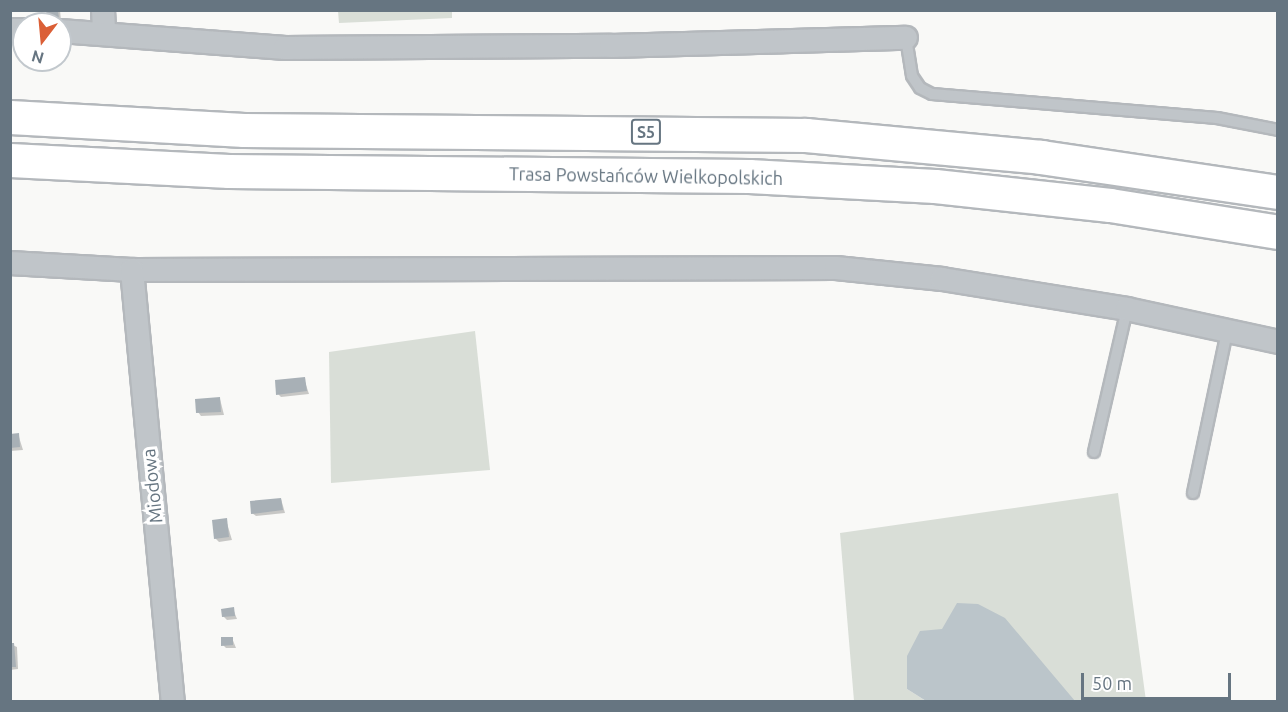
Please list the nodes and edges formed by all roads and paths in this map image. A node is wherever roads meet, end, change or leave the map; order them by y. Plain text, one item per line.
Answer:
1 (104, 21) edge
2 (72, 28) edge
3 (906, 38) joint
4 (10, 117) edge
5 (1278, 130) edge
6 (10, 159) edge
7 (1278, 192) edge
8 (1278, 232) edge
9 (10, 263) edge
10 (132, 270) junction
11 (1127, 309) junction
12 (1227, 331) junction
13 (1278, 342) edge
14 (1095, 452) dead end
15 (1193, 493) dead end
16 (173, 702) edge

1 - 2 street
1 - 3 street
3 - 5 lane
4 - 7 highway, S5
6 - 8 highway, Trasa Powstańców Wielkopolskich
9 - 10 street
10 - 11 street
10 - 16 street, Miodowa
11 - 12 street
11 - 14 lane
12 - 13 street
12 - 15 lane

